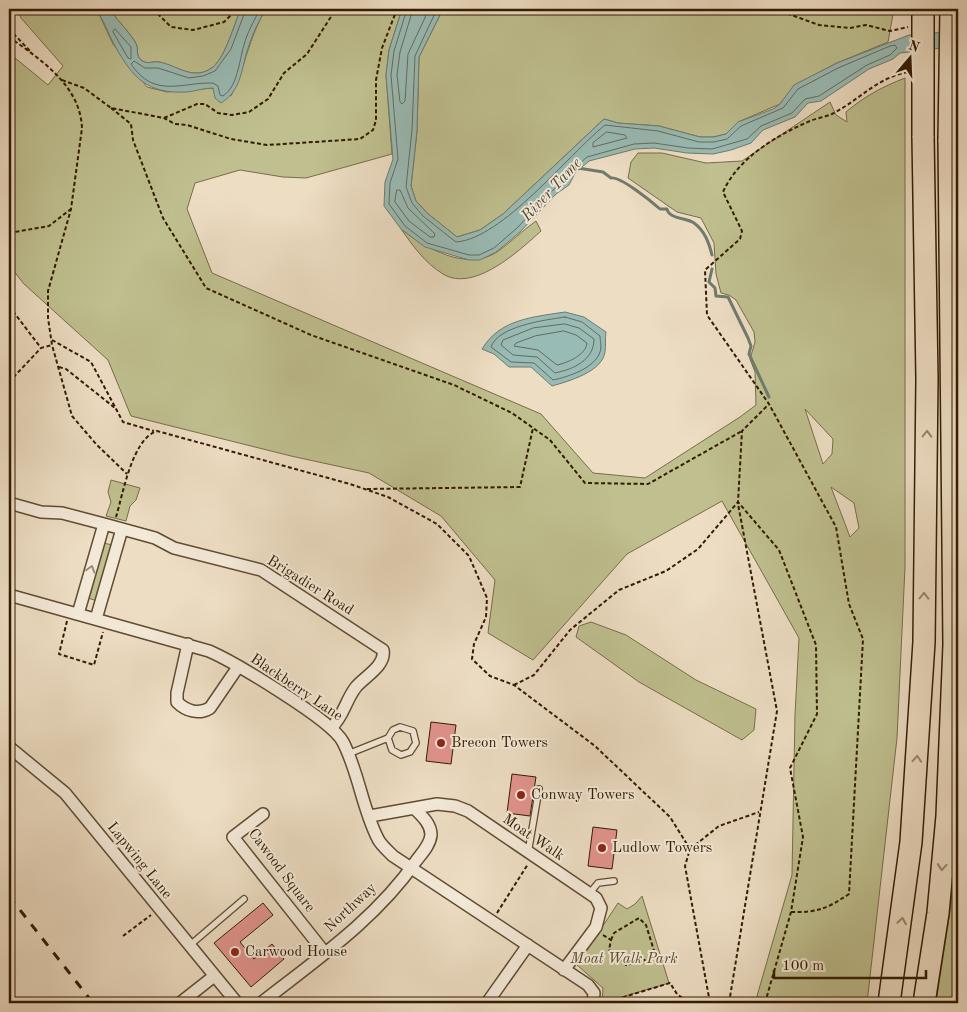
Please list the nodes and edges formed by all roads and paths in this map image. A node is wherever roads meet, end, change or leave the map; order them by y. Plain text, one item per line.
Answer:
1 (152, 9) edge
2 (237, 9) edge
3 (336, 9) edge
4 (397, 9) edge
5 (732, 9) edge
6 (742, 9) edge
7 (775, 9) edge
8 (924, 9) edge
9 (951, 9) edge
10 (910, 26) dead end
11 (9, 29) edge
12 (9, 37) edge
13 (36, 56) junction
14 (913, 71) dead end
15 (59, 79) junction
16 (111, 108) junction
17 (164, 118) junction
18 (71, 209) junction
19 (9, 233) edge
20 (9, 306) edge
21 (52, 340) junction
22 (52, 345) junction
23 (41, 348) junction
24 (58, 367) junction
25 (9, 382) edge
26 (769, 404) junction
27 (117, 409) junction
28 (533, 428) junction
29 (154, 431) dead end
30 (742, 431) junction
31 (128, 475) junction
32 (365, 489) junction
33 (9, 502) edge
34 (738, 502) junction
35 (113, 526) junction
36 (9, 595) edge
37 (74, 613) junction
38 (101, 620) junction
39 (188, 644) junction
40 (238, 667) junction
41 (514, 685) junction
42 (331, 728) junction
43 (388, 738) junction
44 (9, 747) edge
45 (348, 754) junction
46 (540, 789) dead end
47 (415, 809) junction
48 (761, 811) junction
49 (263, 814) dead end
50 (370, 816) junction
51 (690, 849) junction
52 (531, 854) junction
53 (411, 869) junction
54 (614, 881) dead end
55 (589, 894) junction
56 (244, 899) dead end
57 (159, 908) junction
58 (791, 912) junction
59 (492, 921) junction
60 (594, 929) junction
61 (124, 936) dead end
62 (611, 940) junction
63 (528, 945) junction
64 (189, 946) junction
65 (325, 952) junction
66 (564, 970) junction
67 (214, 977) junction
68 (180, 1003) edge
69 (237, 1003) edge
70 (261, 1003) edge
71 (487, 1003) edge
72 (593, 1003) edge
73 (603, 1003) edge
74 (689, 1003) edge
75 (710, 1003) edge
76 (729, 1003) edge
77 (764, 1003) edge
78 (889, 1003) edge
79 (924, 1003) edge

1 - 2 path
3 - 17 path
4 - 17 path
5 - 6 path
7 - 10 path
78 -> 8 highway, bridge
9 -> 79 highway, bridge
11 - 13 path
12 - 13 path
13 - 15 path
14 - 26 path
15 - 16 path
15 - 18 path
16 - 17 path
16 - 28 path
18 - 19 path
18 - 21 path
20 - 23 path
21 - 22 path
21 - 27 path
22 - 23 path
22 - 24 path
23 - 25 path
24 - 27 path
24 - 31 path
26 - 30 path
26 - 58 path
27 - 29 path
28 - 30 path
28 - 32 path
30 - 34 path
31 - 32 path
31 - 35 path
32 - 41 path
33 - 35 street, Brigadier Road
34 - 41 path
34 - 48 path
34 - 58 path
37 -> 35 street
35 - 38 street
35 - 42 street, Brigadier Road
36 - 37 street, Blackberry Lane
37 - 38 street, Blackberry Lane
37 - 38 path
38 - 39 street, Blackberry Lane
39 - 40 street, Blackberry Lane
39 - 40 street
40 - 42 street, Blackberry Lane
41 - 51 path
42 - 45 street, Blackberry Lane
43 - 43 lane
43 - 45 lane
44 - 57 street, Lapwing Lane
45 - 50 street, Blackberry Lane
46 - 52 lane
47 - 50 street, Moat Walk
47 - 52 street, Moat Walk
47 - 53 street, Northway
48 - 51 path
48 - 76 path
49 - 65 street, Cawood Square
50 - 53 street, Blackberry Lane
51 - 75 path
52 - 55 street, Moat Walk
52 - 59 path
53 - 59 street, Blackberry Lane
53 - 65 street, Northway
54 - 55 lane
55 - 60 street, Moat Walk
56 - 64 lane
57 - 61 path
57 - 64 street, Lapwing Lane
58 - 77 path
59 - 63 street, Blackberry Lane
60 - 62 path
60 - 66 street, Moat Walk
62 - 62 path
63 - 66 street, Blackberry Lane
63 - 71 street
64 - 67 street, Lapwing Lane
65 - 70 street, Northway
66 - 72 street, Blackberry Lane
67 - 68 street
67 - 69 street, Lapwing Lane
73 - 74 path

